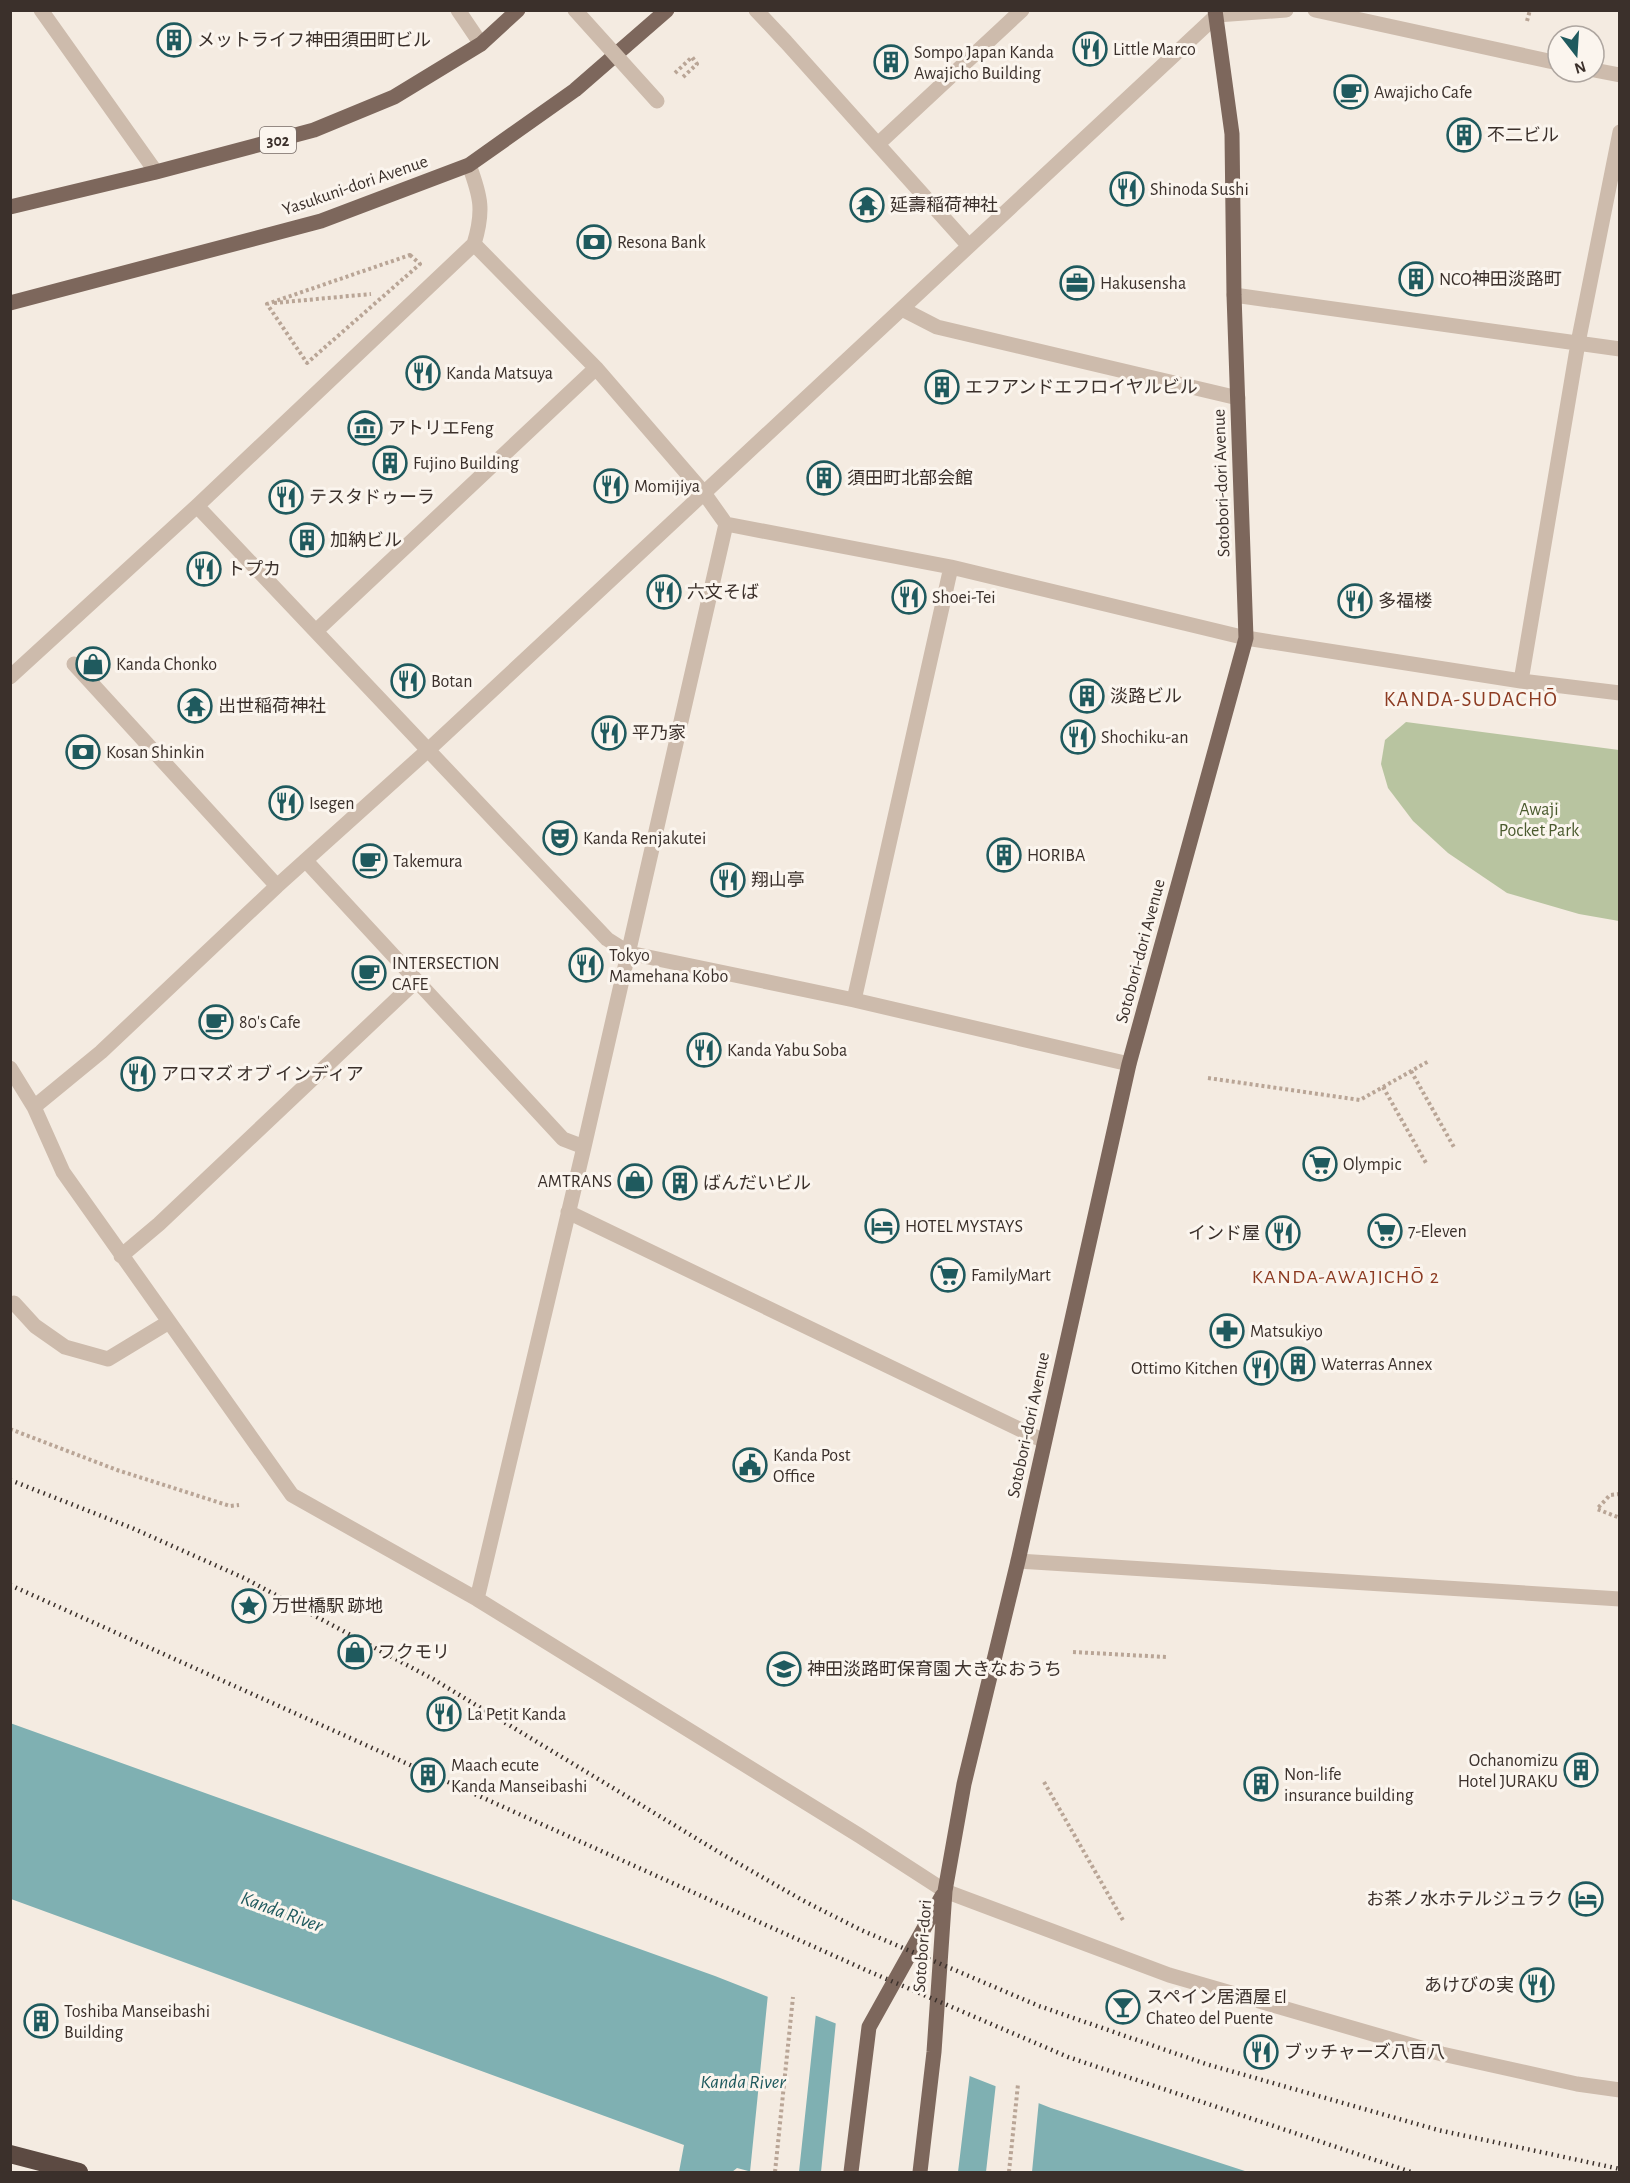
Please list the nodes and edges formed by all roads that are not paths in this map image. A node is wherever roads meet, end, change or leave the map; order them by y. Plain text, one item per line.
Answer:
1 (41, 10) edge
2 (458, 10) edge
3 (518, 10) edge
4 (575, 10) edge
5 (667, 10) edge
6 (756, 10) edge
7 (1022, 10) edge
8 (1286, 10) edge
9 (1315, 10) edge
10 (1216, 13) edge
11 (481, 44) junction
12 (1546, 60) edge
13 (657, 101) dead end
14 (1620, 132) edge
15 (878, 144) junction
16 (469, 165) junction
17 (156, 172) junction
18 (10, 207) edge
19 (474, 244) junction
20 (968, 245) junction
21 (1234, 295) junction
22 (10, 303) edge
23 (902, 309) junction
24 (1578, 343) junction
25 (1620, 349) edge
26 (596, 368) junction
27 (1238, 398) junction
28 (704, 493) junction
29 (197, 506) junction
30 (726, 524) junction
31 (951, 567) junction
32 (316, 631) junction
33 (1246, 638) junction
34 (74, 664) dead end
35 (10, 677) edge
36 (1521, 681) junction
37 (1620, 693) edge
38 (427, 751) junction
39 (306, 861) junction
40 (277, 886) junction
41 (629, 952) junction
42 (416, 981) junction
43 (854, 1000) junction
44 (1129, 1064) junction
45 (10, 1068) edge
46 (34, 1107) junction
47 (584, 1147) junction
48 (568, 1212) junction
49 (121, 1256) junction
50 (14, 1303) dead end
51 (169, 1322) junction
52 (1044, 1441) junction
53 (1018, 1561) junction
54 (477, 1599) junction
55 (1620, 1599) edge
56 (945, 1891) junction
57 (1620, 2090) edge
58 (10, 2154) edge
59 (79, 2172) edge
60 (851, 2172) edge
61 (920, 2172) edge

1 - 17 street
2 - 11 street
3 - 11 main road, 302
4 - 13 street, bridge
5 - 16 main road, Yasukuni-dori Avenue
6 - 15 street
7 - 15 street
8 - 10 street
9 - 12 street
10 - 20 street
10 - 21 main road, Sotobori-dori Avenue
11 - 17 main road, 302
14 - 24 street
15 - 20 street
16 - 19 street
16 - 22 main road, Yasukuni-dori Avenue
17 - 18 main road, 302
19 - 26 street
19 - 29 street
20 - 23 street
21 - 24 street
21 - 27 main road, Sotobori-dori Avenue
23 - 27 street
23 - 28 street
24 - 25 street
24 - 36 street
26 - 28 street
26 - 32 street
27 - 33 main road, Sotobori-dori Avenue
28 - 30 street
28 - 38 street
29 - 32 street
29 - 35 street
30 - 31 street
30 - 41 street
31 - 33 street
31 - 43 street
32 - 38 street
33 - 36 street
33 - 44 main road, Sotobori-dori Avenue
34 - 40 street
36 - 37 street
38 - 39 street
38 - 41 street
39 - 40 street
39 - 42 street
40 - 46 street
41 - 43 street
41 - 47 street
42 - 47 street
42 - 49 street
43 - 44 street
44 - 52 main road, Sotobori-dori Avenue
45 - 46 street
46 - 49 street
47 - 48 street
48 - 52 street
48 - 54 street
49 - 51 street
50 - 51 street
51 - 54 street
52 - 53 main road, Sotobori-dori Avenue
53 - 55 street
53 - 56 main road, Sotobori-dori Avenue
54 - 56 street
56 - 57 street
56 - 60 main road, Sotobori-dori
56 - 61 main road, Sotobori-dori
58 - 59 highway

